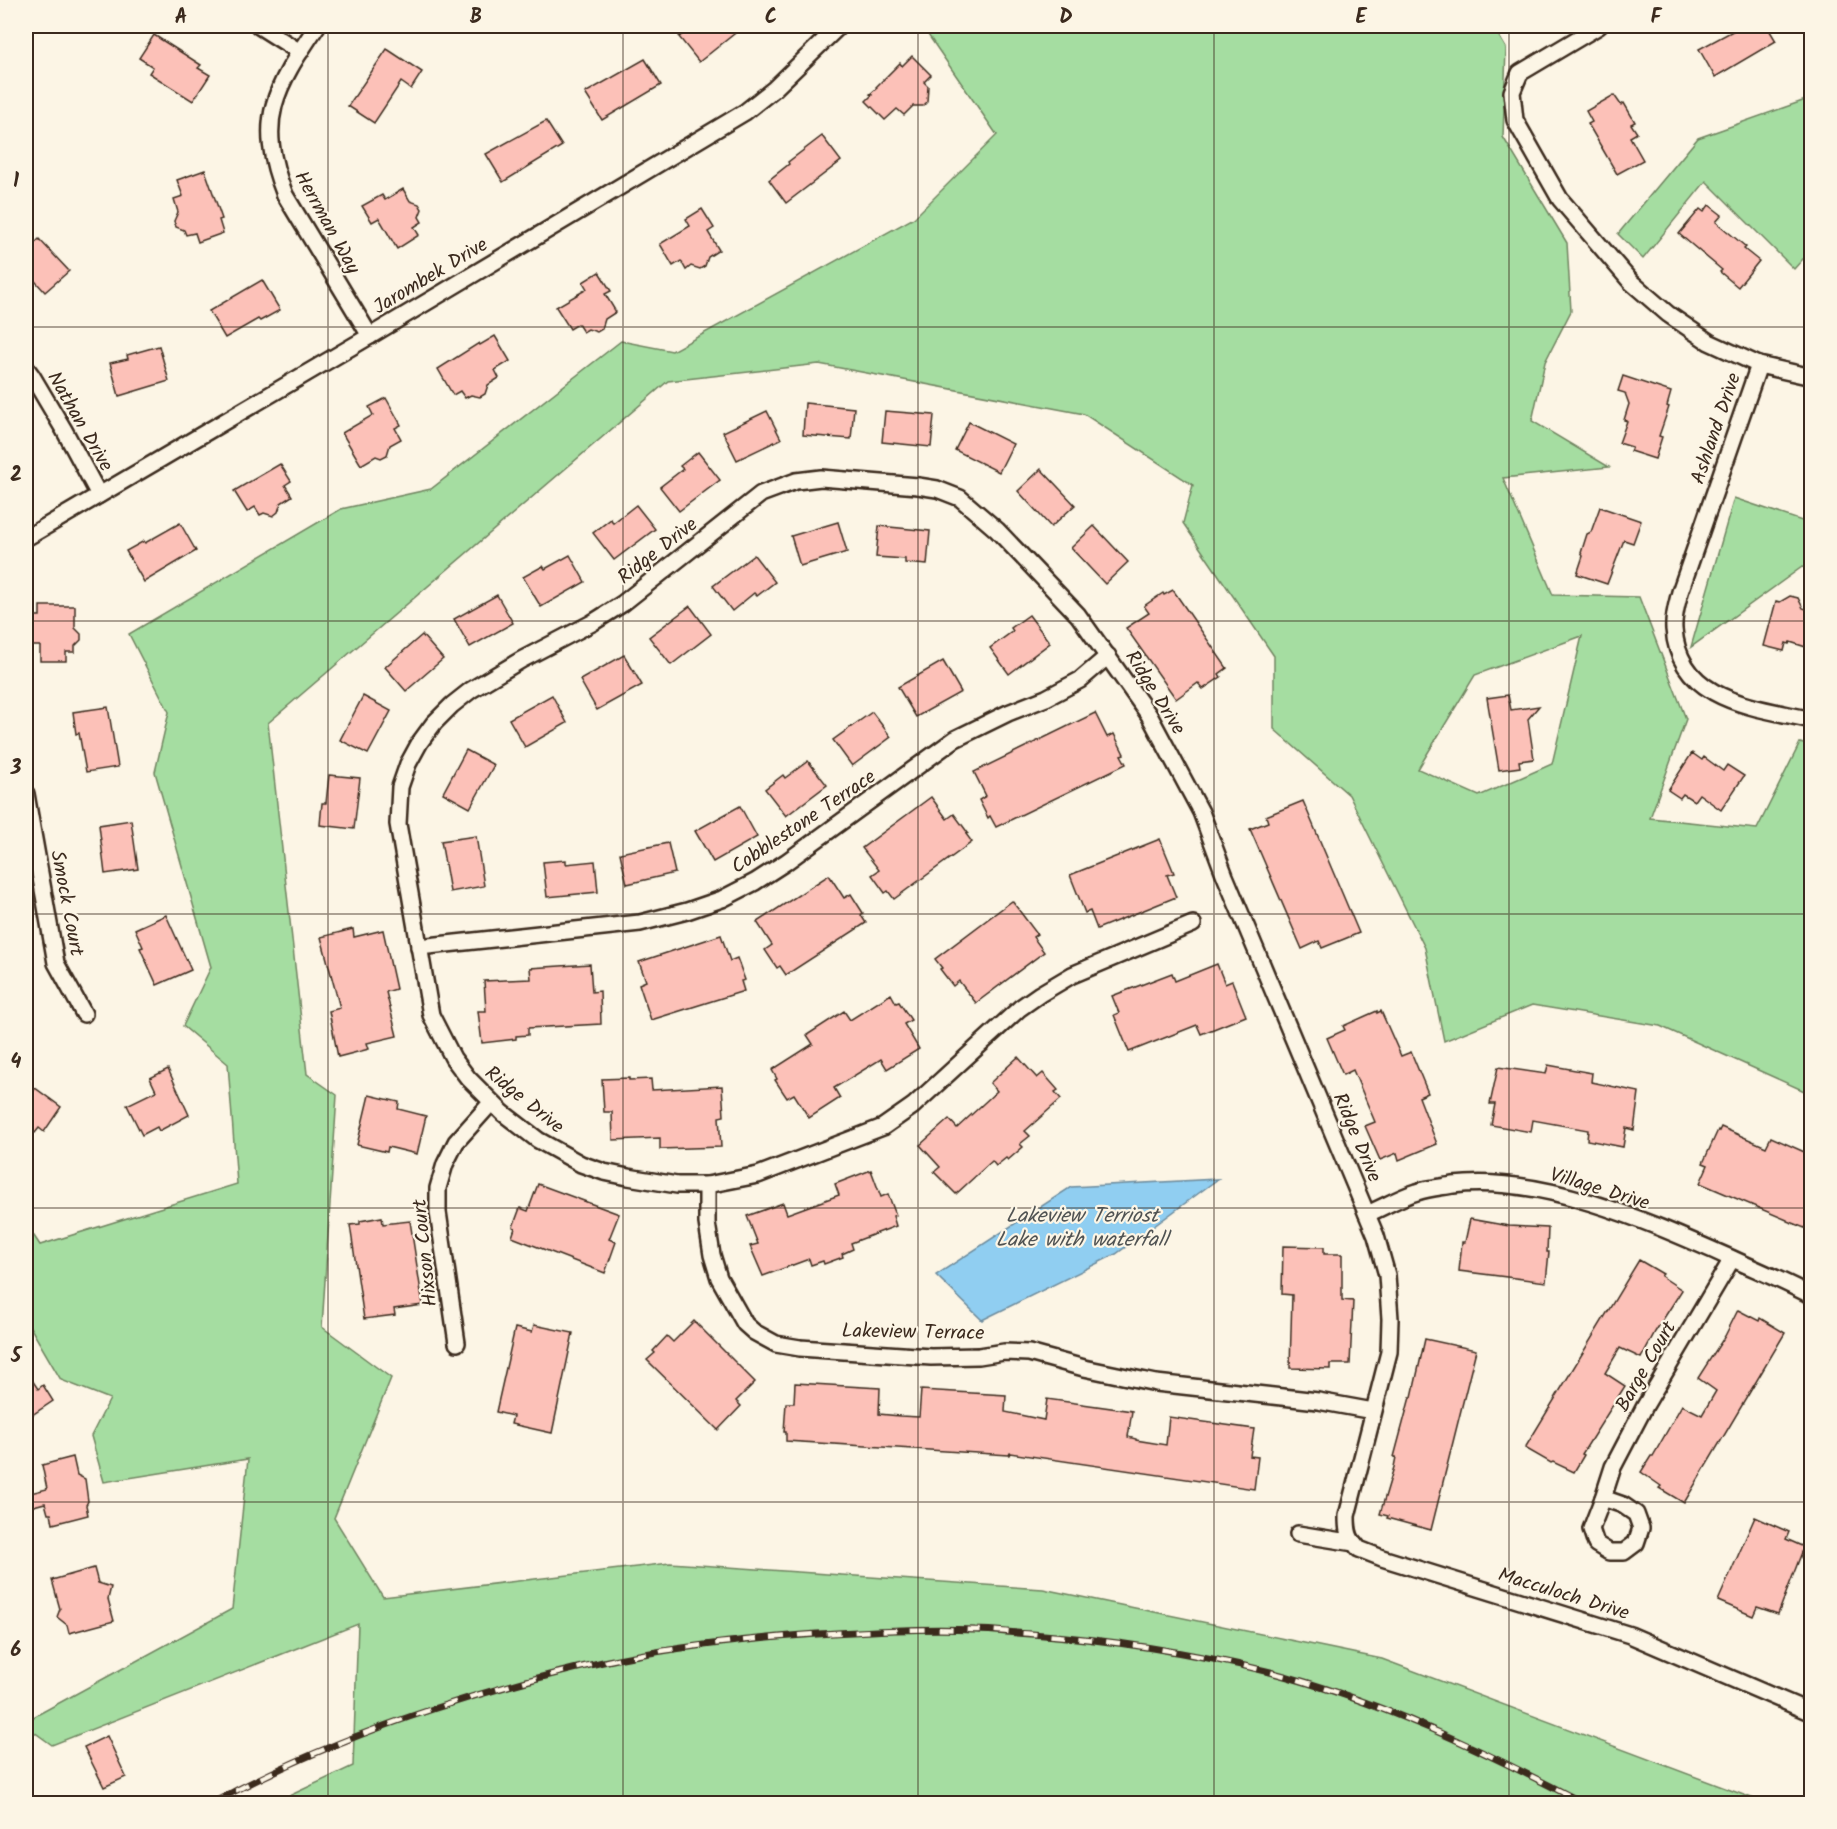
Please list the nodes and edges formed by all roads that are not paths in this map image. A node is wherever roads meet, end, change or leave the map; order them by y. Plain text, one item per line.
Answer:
1 (259, 26) edge
2 (317, 26) edge
3 (839, 26) edge
4 (1599, 26) edge
5 (300, 52) junction
6 (370, 336) junction
7 (1759, 365) junction
8 (26, 368) edge
9 (1812, 377) edge
10 (99, 495) junction
11 (26, 538) edge
12 (1108, 656) junction
13 (1812, 720) edge
14 (26, 794) edge
15 (1193, 924) dead end
16 (419, 947) junction
17 (84, 1014) dead end
18 (491, 1103) junction
19 (707, 1185) junction
20 (1367, 1214) junction
21 (1732, 1259) junction
22 (1812, 1296) edge
23 (457, 1342) dead end
24 (1372, 1411) junction
25 (1603, 1498) dead end
26 (1298, 1534) dead end
27 (1354, 1543) junction
28 (1812, 1713) edge

1 - 5 street
2 - 5 street, Herrman Way
3 - 6 street, Jarombek Drive
4 - 7 street, Ashland Drive
5 - 6 street, Herrman Way
6 - 10 street, Jarombek Drive
7 - 9 street
7 - 13 street, Ashland Drive
8 - 10 street, Nathan Drive
10 - 11 street, Jarombek Drive
12 - 16 street, Cobblestone Terrace
12 - 16 street, Ridge Drive
12 - 20 street, Ridge Drive
14 - 17 street, Smock Court
15 - 19 street, Ridge Drive
16 - 18 street, Ridge Drive
18 - 19 street, Ridge Drive
18 - 23 street, Hixson Court
19 - 24 street, Lakeview Terrace
20 - 21 street, Village Drive
20 - 24 street, Ridge Drive
21 - 22 street, Village Drive
21 - 25 street, Barge Court
24 - 27 street, Ridge Drive
26 - 27 street, Macculoch Drive
27 - 28 street, Macculoch Drive

